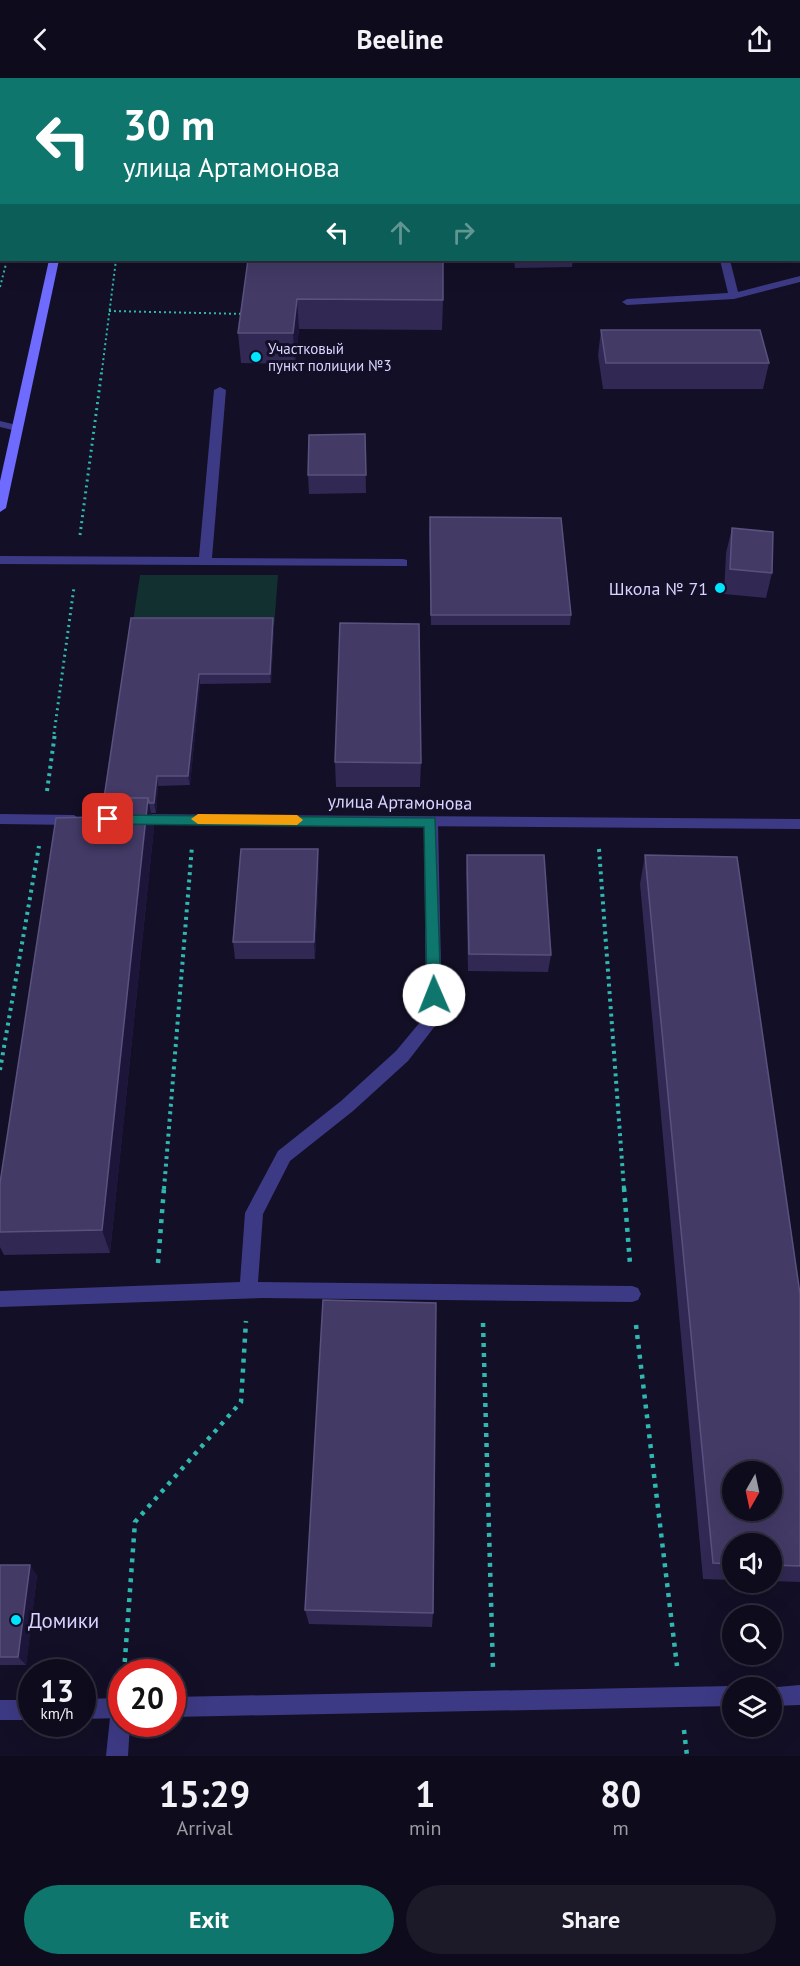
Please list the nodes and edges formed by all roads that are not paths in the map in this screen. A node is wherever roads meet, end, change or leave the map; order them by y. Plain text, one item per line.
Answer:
1 (54, 261) edge
2 (725, 261) edge
3 (800, 279) edge
4 (734, 296) junction
5 (627, 302) dead end
6 (220, 390) dead end
7 (0, 424) edge
8 (17, 428) junction
9 (0, 508) edge
10 (0, 560) edge
11 (205, 562) junction
12 (403, 562) dead end
13 (0, 819) edge
14 (90, 819) edge
15 (113, 819) edge
16 (431, 822) junction
17 (800, 824) edge
18 (248, 1290) junction
19 (632, 1294) dead end
20 (0, 1299) edge
21 (800, 1695) edge
22 (722, 1696) edge
23 (782, 1696) edge
24 (186, 1707) edge
25 (0, 1710) edge
26 (18, 1710) edge
27 (119, 1737) edge
28 (117, 1756) edge

1 - 8 main road
2 - 4 street
3 - 4 street
4 - 5 street
6 - 11 street
7 - 8 street
8 - 9 main road
10 - 11 street
11 - 12 street
13 - 14 street
15 - 16 street, улица Артамонова
16 - 17 street, улица Артамонова
16 - 18 street
18 - 19 street
18 - 20 street
21 - 23 street
22 - 24 street
25 - 26 street
27 - 28 street

